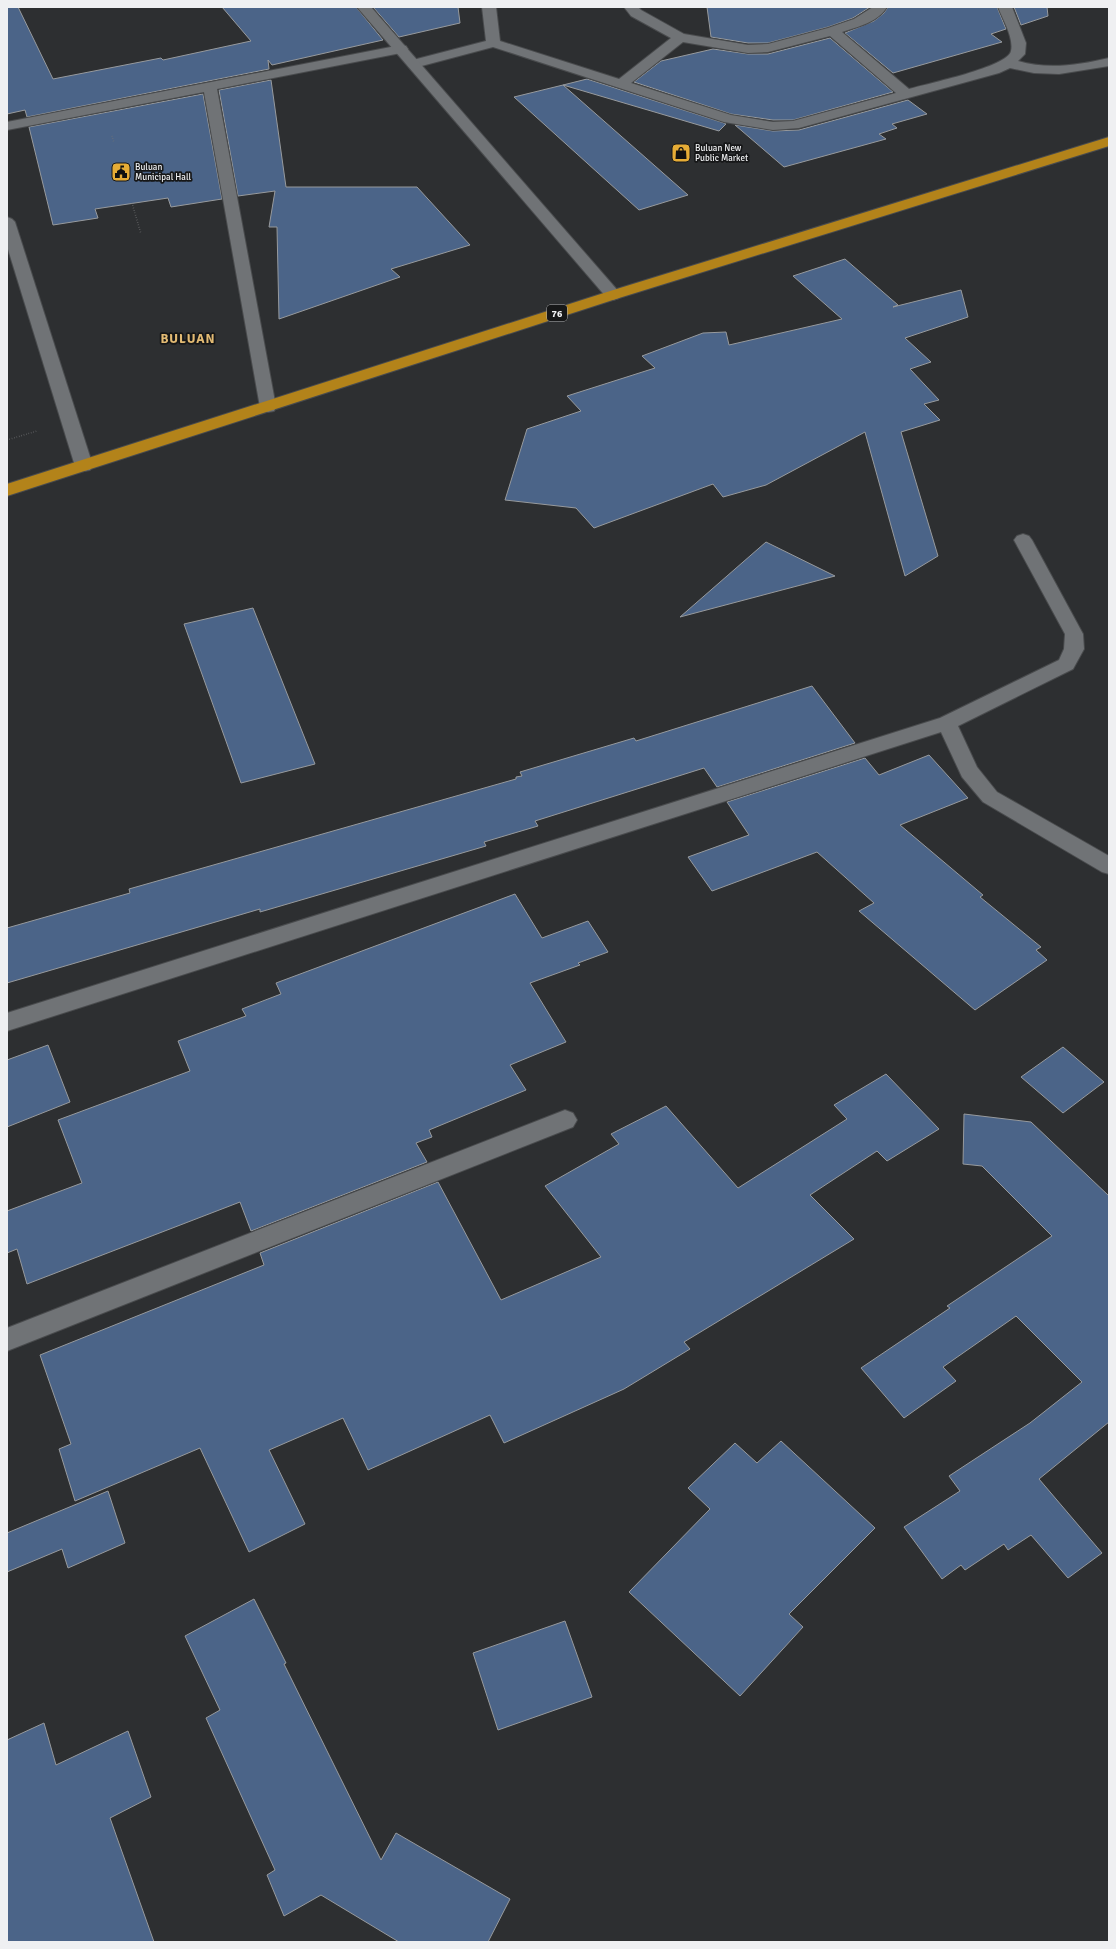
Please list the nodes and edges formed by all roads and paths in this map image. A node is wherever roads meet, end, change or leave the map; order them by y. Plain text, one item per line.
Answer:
1 (364, 7) edge
2 (489, 7) edge
3 (631, 7) edge
4 (880, 7) edge
5 (1005, 7) edge
6 (833, 31) junction
7 (680, 37) junction
8 (493, 43) junction
9 (401, 49) junction
10 (1109, 62) edge
11 (1009, 63) junction
12 (414, 64) junction
13 (622, 84) junction
14 (210, 87) junction
15 (906, 94) junction
16 (7, 126) edge
17 (1109, 141) edge
18 (132, 203) dead end
19 (7, 222) edge
20 (140, 234) dead end
21 (613, 295) junction
22 (268, 407) junction
23 (84, 466) junction
24 (7, 490) edge
25 (1023, 540) dead end
26 (947, 723) junction
27 (1109, 866) edge
28 (7, 1022) edge
29 (565, 1120) dead end
30 (7, 1340) edge

1 - 9 street
2 - 8 street
3 - 7 street
4 - 6 street
5 - 11 street
6 - 7 street
6 - 15 street
7 - 13 street
8 - 12 street
8 - 13 street
9 - 12 street
9 - 14 street
10 - 11 street
11 - 15 street
12 - 21 street
13 - 15 street
14 - 16 street
14 - 22 street
17 - 21 highway, 76
18 - 20 path
19 - 23 street
21 - 22 highway, 76
22 - 23 highway, 76
23 - 24 highway, 76
25 - 26 street
26 - 27 street
26 - 28 street
29 - 30 street

